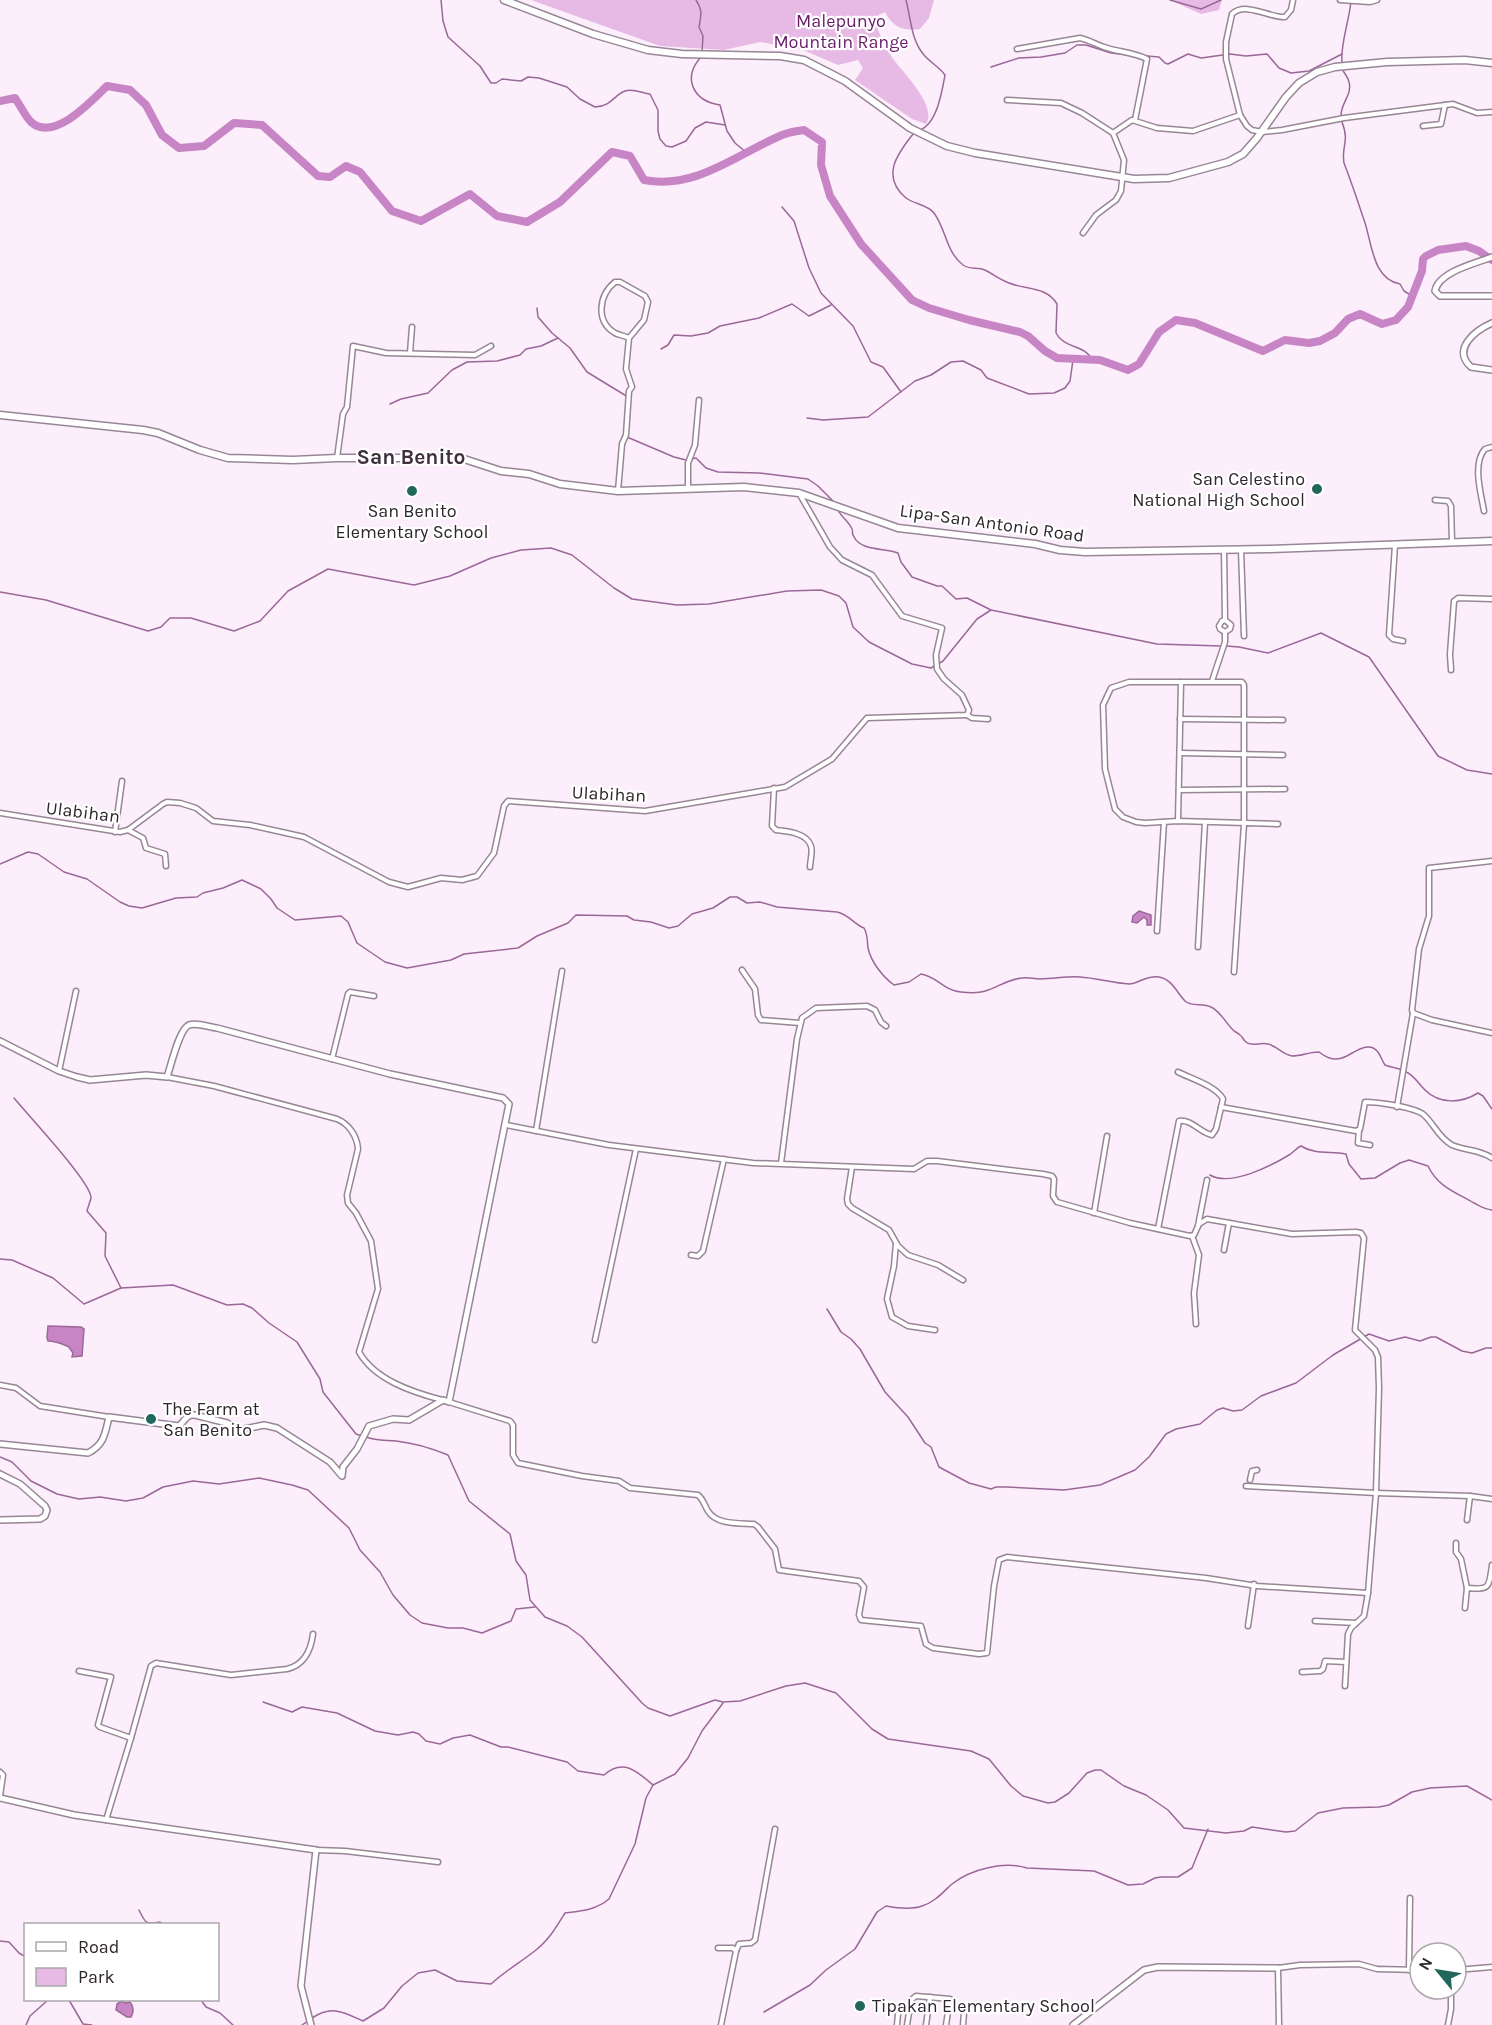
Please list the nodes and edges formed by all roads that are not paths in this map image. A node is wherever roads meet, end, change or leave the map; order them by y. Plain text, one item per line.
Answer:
1 (504, 0) edge
2 (1293, 0) edge
3 (1340, 0) edge
4 (1377, 0) edge
5 (1350, 1) edge
6 (1017, 50) dead end
7 (1492, 63) edge
8 (1007, 100) dead end
9 (1445, 105) junction
10 (1492, 112) edge
11 (1240, 115) junction
12 (1136, 120) junction
13 (1423, 126) dead end
14 (1262, 132) junction
15 (1113, 133) junction
16 (1123, 178) junction
17 (1083, 233) dead end
18 (1492, 257) edge
19 (1492, 296) edge
20 (1492, 323) edge
21 (412, 327) dead end
22 (629, 338) junction
23 (491, 346) dead end
24 (410, 353) junction
25 (1492, 370) edge
26 (699, 400) dead end
27 (0, 415) edge
28 (1492, 447) edge
29 (337, 458) junction
30 (688, 488) junction
31 (618, 491) junction
32 (799, 493) junction
33 (1435, 500) dead end
34 (1484, 511) dead end
35 (1492, 541) edge
36 (1452, 542) junction
37 (1395, 544) junction
38 (1224, 550) junction
39 (1240, 550) junction
40 (1492, 599) edge
41 (1225, 620) junction
42 (1225, 632) junction
43 (1244, 636) dead end
44 (1403, 641) dead end
45 (1452, 670) dead end
46 (1212, 681) junction
47 (1181, 682) junction
48 (967, 715) junction
49 (988, 719) dead end
50 (1180, 719) junction
51 (1245, 720) junction
52 (1283, 720) dead end
53 (1180, 753) junction
54 (1245, 754) junction
55 (1283, 755) dead end
56 (122, 781) dead end
57 (774, 788) junction
58 (1244, 789) junction
59 (1285, 789) dead end
60 (1179, 790) junction
61 (0, 813) edge
62 (1178, 821) junction
63 (1164, 822) junction
64 (1205, 822) junction
65 (1244, 824) junction
66 (1278, 824) dead end
67 (128, 830) junction
68 (116, 832) junction
69 (1492, 861) edge
70 (166, 866) dead end
71 (810, 867) dead end
72 (1157, 931) dead end
73 (1198, 947) dead end
74 (742, 970) dead end
75 (562, 971) dead end
76 (1234, 972) dead end
77 (76, 991) dead end
78 (374, 996) dead end
79 (1413, 1013) junction
80 (800, 1023) junction
81 (886, 1026) dead end
82 (1492, 1033) edge
83 (0, 1041) edge
84 (332, 1059) junction
85 (59, 1071) junction
86 (1178, 1072) dead end
87 (167, 1077) junction
88 (1221, 1107) junction
89 (1397, 1107) junction
90 (506, 1125) junction
91 (536, 1131) junction
92 (1359, 1131) junction
93 (1107, 1136) dead end
94 (1370, 1145) dead end
95 (636, 1149) junction
96 (1492, 1158) edge
97 (724, 1159) junction
98 (781, 1163) junction
99 (852, 1167) junction
100 (1207, 1180) dead end
101 (1094, 1213) junction
102 (1229, 1222) junction
103 (1198, 1226) junction
104 (1158, 1229) junction
105 (1192, 1236) junction
106 (896, 1243) junction
107 (1224, 1250) dead end
108 (691, 1255) dead end
109 (963, 1280) dead end
110 (1196, 1324) dead end
111 (935, 1330) dead end
112 (595, 1340) dead end
113 (0, 1385) edge
114 (446, 1401) junction
115 (109, 1417) junction
116 (0, 1444) edge
117 (1257, 1470) dead end
118 (0, 1474) edge
119 (1376, 1493) junction
120 (1470, 1496) junction
121 (1492, 1499) edge
122 (0, 1520) edge
123 (1467, 1520) dead end
124 (1456, 1543) dead end
125 (1492, 1565) edge
126 (1254, 1584) junction
127 (1467, 1588) junction
128 (1368, 1593) junction
129 (1466, 1608) dead end
130 (1315, 1621) dead end
131 (1356, 1623) junction
132 (1248, 1626) dead end
133 (314, 1634) dead end
134 (1346, 1662) junction
135 (79, 1671) dead end
136 (1302, 1672) dead end
137 (1345, 1686) dead end
138 (131, 1738) junction
139 (0, 1772) edge
140 (0, 1797) edge
141 (106, 1820) junction
142 (775, 1829) dead end
143 (316, 1850) junction
144 (438, 1862) dead end
145 (1410, 1898) dead end
146 (1409, 1941) edge
147 (718, 1948) dead end
148 (736, 1951) junction
149 (1492, 1967) edge
150 (1278, 1968) junction
151 (1468, 1969) edge
152 (1408, 1970) edge
153 (930, 1997) junction
154 (1451, 2001) edge
155 (964, 2013) dead end
156 (898, 2014) dead end
157 (310, 2025) edge
158 (721, 2025) edge
159 (897, 2025) edge
160 (907, 2025) edge
161 (926, 2025) edge
162 (946, 2025) edge
163 (963, 2025) edge
164 (1073, 2025) edge
165 (1279, 2025) edge
166 (1448, 2025) edge

1 - 16 main road
2 - 11 street
3 - 5 street
4 - 5 street
6 - 12 street
7 - 14 main road
8 - 15 street
9 - 10 street
9 - 13 street
9 - 14 street
11 - 12 street
11 - 14 street
12 - 15 street
14 - 16 main road
15 - 16 street
16 - 17 street
18 - 19 street
20 - 25 street
21 - 24 street
22 - 22 street
22 - 31 street
23 - 24 street
24 - 29 street
26 - 30 street
27 - 29 main road, Lipa-San Antonio Road
28 - 34 street
29 - 31 main road, Lipa-San Antonio Road
30 - 31 main road, Lipa-San Antonio Road
30 - 32 main road, Lipa-San Antonio Road
32 - 38 main road, Lipa-San Antonio Road
32 - 48 street
33 - 36 street
35 - 36 main road, Lipa-San Antonio Road
36 - 37 main road, Lipa-San Antonio Road
37 - 39 main road, Lipa-San Antonio Road
37 - 44 street
38 - 39 main road, Lipa-San Antonio Road
38 - 41 street
39 - 43 street
40 - 45 street
41 - 42 street
41 - 42 street
42 - 46 street
46 - 47 street
46 - 51 street
47 - 50 street
47 - 63 street
48 - 49 street, Ulabihan
48 - 57 street, Ulabihan
50 - 51 street
50 - 53 street
51 - 52 street
51 - 54 street
53 - 54 street
53 - 60 street
54 - 55 street
54 - 58 street
56 - 68 street
57 - 67 street, Ulabihan
57 - 71 street
58 - 59 street
58 - 60 street
58 - 65 street
60 - 62 street
61 - 68 street, Ulabihan
62 - 63 street
62 - 64 street
63 - 72 street
64 - 65 street
64 - 73 street
65 - 66 street
65 - 76 street
67 - 68 street, Ulabihan
67 - 70 street
69 - 79 street
74 - 80 street
75 - 91 street
77 - 85 street
78 - 84 street
79 - 82 street
79 - 89 street
80 - 81 street
80 - 98 street
83 - 85 street
84 - 87 street
84 - 90 street
85 - 87 street
86 - 88 street
87 - 114 street
88 - 92 street
88 - 104 street
89 - 92 street
89 - 96 street
90 - 91 street
90 - 114 street
91 - 95 street
92 - 94 street
93 - 101 street
95 - 97 street
95 - 112 street
97 - 98 street
97 - 108 street
98 - 99 street
99 - 101 street
99 - 106 street
100 - 103 street
101 - 104 street
102 - 103 street
102 - 107 street
102 - 119 street
103 - 105 street
104 - 105 street
105 - 110 street
106 - 109 street
106 - 111 street
113 - 115 street
114 - 115 street
114 - 126 street
115 - 116 street
117 - 119 street
118 - 122 street
119 - 120 street
119 - 128 street
120 - 121 street
120 - 123 street
124 - 127 street
125 - 127 street
126 - 128 street
126 - 132 street
127 - 129 street
128 - 131 street
130 - 131 street
131 - 134 street
133 - 138 street
134 - 136 street
134 - 137 street
135 - 138 street
138 - 141 street
139 - 140 street
140 - 141 street
141 - 143 street
142 - 148 street
143 - 144 street
143 - 157 street
145 - 146 street
147 - 148 street
148 - 158 street
149 - 151 street
150 - 152 street
150 - 164 street
150 - 165 street
153 - 160 street
153 - 161 street
153 - 162 street
154 - 166 street
155 - 163 street
156 - 159 street

